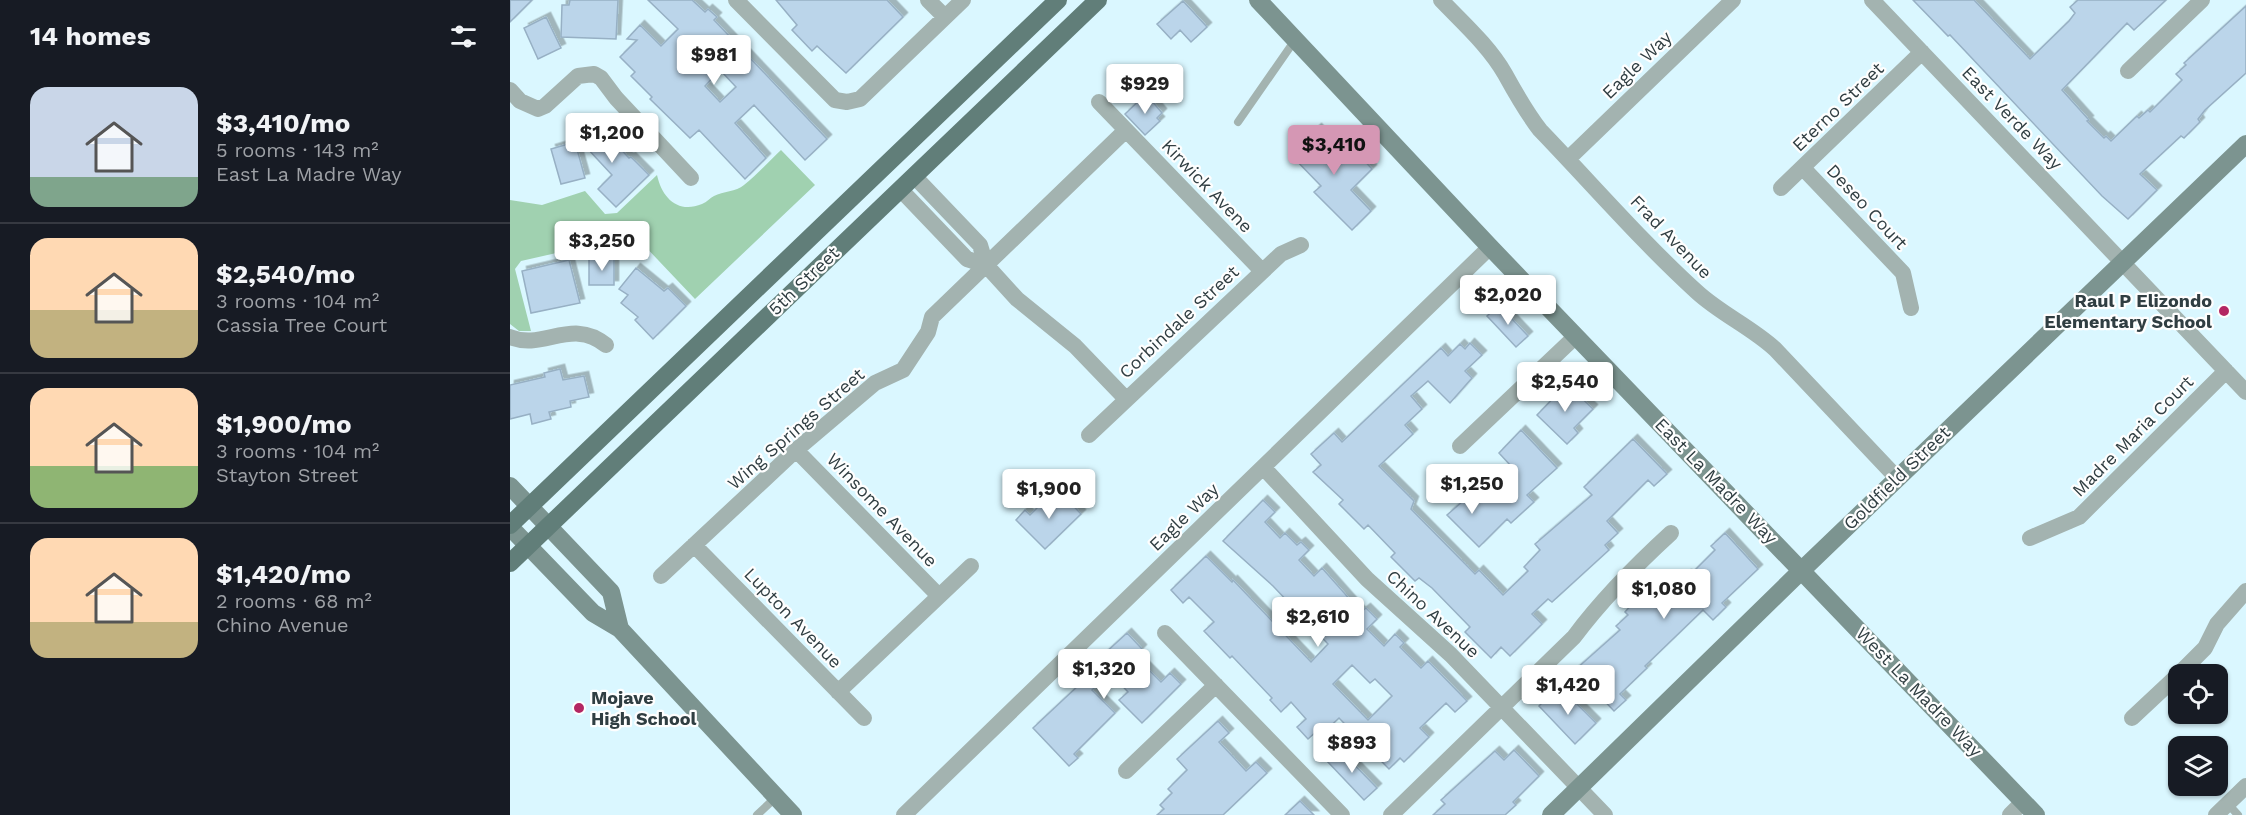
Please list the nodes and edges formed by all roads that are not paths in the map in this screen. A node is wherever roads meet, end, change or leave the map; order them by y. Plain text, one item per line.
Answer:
1 (736, 0) edge
2 (928, 0) edge
3 (963, 0) edge
4 (1058, 0) edge
5 (1098, 0) edge
6 (1258, 0) edge
7 (1441, 0) edge
8 (1733, 0) edge
9 (1872, 0) edge
10 (2202, 0) edge
11 (945, 17) junction
12 (1295, 39) junction
13 (1922, 52) junction
14 (2128, 71) dead end
15 (510, 90) edge
16 (1100, 102) dead end
17 (1238, 122) dead end
18 (1126, 130) junction
19 (2246, 144) edge
20 (1568, 159) junction
21 (1803, 168) junction
22 (914, 176) junction
23 (691, 178) dead end
24 (1781, 188) dead end
25 (900, 189) junction
26 (965, 229) junction
27 (951, 242) junction
28 (1301, 245) dead end
29 (1491, 248) junction
30 (2122, 262) junction
31 (986, 266) junction
32 (1262, 271) junction
33 (1911, 308) dead end
34 (1576, 336) junction
35 (510, 338) edge
36 (606, 345) dead end
37 (2226, 371) junction
38 (2246, 392) edge
39 (1126, 399) junction
40 (1089, 435) dead end
41 (1460, 446) dead end
42 (796, 450) junction
43 (1263, 467) junction
44 (1897, 478) junction
45 (510, 486) edge
46 (530, 506) junction
47 (510, 526) edge
48 (548, 526) junction
49 (1671, 533) dead end
50 (2030, 538) dead end
51 (694, 545) junction
52 (528, 546) junction
53 (510, 563) edge
54 (971, 566) dead end
55 (1802, 570) junction
56 (661, 576) dead end
57 (2246, 591) edge
58 (939, 596) junction
59 (620, 629) junction
60 (1165, 633) dead end
61 (2189, 664) edge
62 (2168, 684) edge
63 (1216, 686) junction
64 (838, 692) junction
65 (1502, 708) junction
66 (864, 718) dead end
67 (2132, 718) dead end
68 (1126, 771) dead end
69 (2246, 786) edge
70 (1579, 788) junction
71 (775, 798) junction
72 (2029, 808) edge
73 (2227, 811) edge
74 (757, 815) edge
75 (793, 815) edge
76 (904, 815) edge
77 (1342, 815) edge
78 (1391, 815) edge
79 (1551, 815) edge
80 (1605, 815) edge
81 (2010, 815) edge

1 - 11 street
2 - 11 street
3 - 11 street
4 - 46 main road, 5th Street
5 - 22 main road, 5th Street
6 - 12 street, East La Madre Way
7 - 20 street, Frad Avenue
8 - 20 street, Eagle Way
9 - 13 street, East Verde Way
10 - 14 street
12 - 17 lane
12 - 29 street, East La Madre Way
13 - 21 street, Eterno Street
13 - 30 street, East Verde Way
15 - 23 street
16 - 18 street, Kirwick Avene
18 - 31 street, Wing Springs Street
18 - 32 street, Kirwick Avene
19 - 30 street, Goldfield Street
20 - 44 street, Frad Avenue
21 - 24 street, Eterno Street
21 - 33 street, Deseo Court
22 - 25 main road, 5th Street
22 - 26 street
25 - 27 street
25 - 48 main road, 5th Street
26 - 27 lane
26 - 31 street
27 - 31 street
28 - 32 street, Corbindale Street
29 - 34 street, East La Madre Way
29 - 43 street, Eagle Way
30 - 37 street, East Verde Way
30 - 44 street, Goldfield Street
31 - 39 street
31 - 42 street, Wing Springs Street
32 - 39 street, Corbindale Street
34 - 41 street
34 - 55 street, East La Madre Way
35 - 36 street
37 - 38 street, East Verde Way
37 - 50 street, Madre Maria Court
39 - 40 street, Corbindale Street
42 - 51 street, Wing Springs Street
42 - 58 street, Winsome Avenue
43 - 65 street, Chino Avenue
43 - 76 street, Eagle Way
44 - 55 street, Goldfield Street
45 - 46 street
46 - 47 main road, 5th Street
46 - 48 street
47 - 52 street
48 - 52 main road, 5th Street
48 - 59 street
49 - 65 street
51 - 56 street, Wing Springs Street
51 - 64 street, Lupton Avenue
52 - 53 main road, 5th Street
52 - 59 street
54 - 58 street
55 - 70 street, Goldfield Street
55 - 72 street, West La Madre Way
57 - 61 street
58 - 64 street
59 - 71 street
60 - 63 street
62 - 67 street
63 - 68 street
63 - 77 street
64 - 66 street, Lupton Avenue
65 - 70 street, Chino Avenue
65 - 78 street
69 - 73 street
70 - 79 street, Goldfield Street
70 - 80 street, Chino Avenue
71 - 74 lane
71 - 75 street
72 - 81 street

